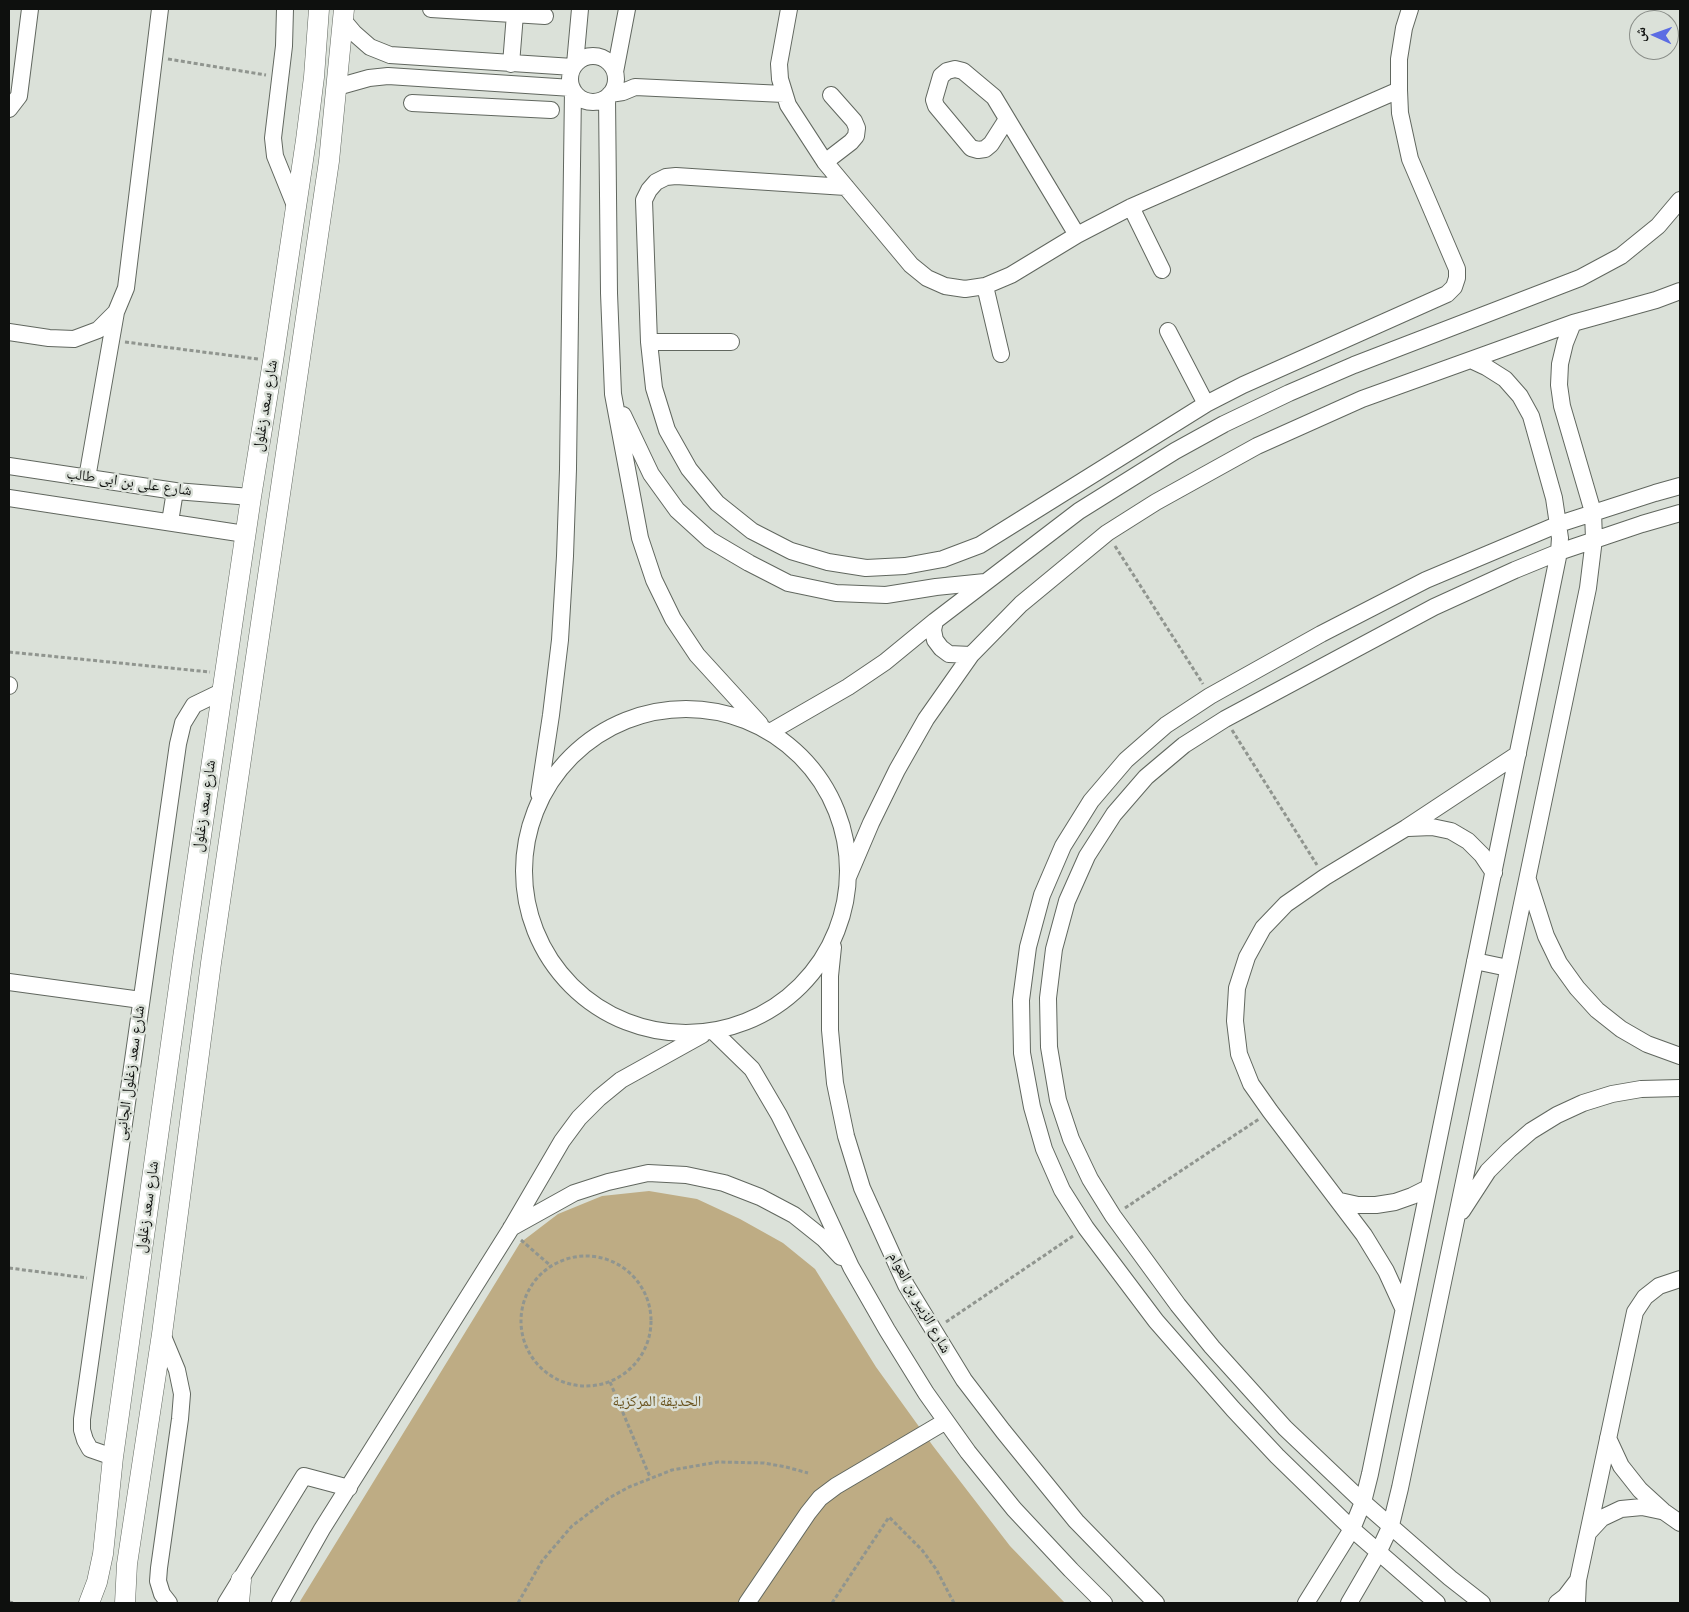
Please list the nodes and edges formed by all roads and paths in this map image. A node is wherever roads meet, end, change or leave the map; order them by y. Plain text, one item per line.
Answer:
1 (30, 9) edge
2 (160, 9) edge
3 (285, 9) edge
4 (319, 9) edge
5 (431, 9) edge
6 (580, 9) edge
7 (627, 9) edge
8 (789, 9) edge
9 (1410, 9) edge
10 (343, 14) edge
11 (515, 14) junction
12 (545, 16) dead end
13 (390, 55) junction
14 (155, 57) junction
15 (511, 64) junction
16 (574, 65) junction
17 (615, 73) junction
18 (388, 76) junction
19 (281, 78) junction
20 (505, 83) junction
21 (337, 87) junction
22 (635, 87) junction
23 (572, 89) junction
24 (1399, 90) junction
25 (784, 94) junction
26 (608, 95) junction
27 (831, 95) dead end
28 (412, 103) dead end
29 (504, 106) junction
30 (9, 109) edge
31 (551, 110) dead end
32 (1007, 119) junction
33 (825, 162) junction
34 (846, 187) junction
35 (1680, 200) edge
36 (1131, 207) junction
37 (296, 208) junction
38 (1077, 235) junction
39 (1162, 270) dead end
40 (985, 286) junction
41 (1680, 291) edge
42 (116, 312) junction
43 (1573, 322) junction
44 (1168, 331) dead end
45 (9, 332) edge
46 (111, 341) junction
47 (649, 342) junction
48 (731, 342) dead end
49 (1001, 354) dead end
50 (1470, 360) junction
51 (273, 361) junction
52 (613, 394) junction
53 (1206, 404) junction
54 (9, 466) edge
55 (87, 478) junction
56 (1680, 486) edge
57 (175, 491) junction
58 (251, 497) junction
59 (9, 498) edge
60 (1593, 512) junction
61 (1680, 512) edge
62 (170, 522) junction
63 (1559, 524) junction
64 (1107, 533) junction
65 (245, 534) junction
66 (1594, 540) junction
67 (1560, 552) junction
68 (985, 582) junction
69 (935, 621) junction
70 (9, 652) edge
71 (971, 655) junction
72 (223, 682) junction
73 (1210, 696) junction
74 (1226, 719) junction
75 (767, 730) junction
76 (1518, 754) junction
77 (537, 804) junction
78 (1406, 828) junction
79 (1494, 873) junction
80 (1527, 876) junction
81 (848, 877) junction
82 (1325, 877) junction
83 (834, 937) junction
84 (183, 958) junction
85 (1475, 961) junction
86 (211, 963) junction
87 (1508, 968) junction
88 (9, 982) edge
89 (141, 1000) junction
90 (710, 1032) junction
91 (1680, 1056) edge
92 (1680, 1088) edge
93 (1058, 1100) junction
94 (1032, 1107) junction
95 (1270, 1111) junction
96 (1428, 1188) junction
97 (1340, 1201) junction
98 (1113, 1216) junction
99 (1456, 1222) junction
100 (1086, 1228) junction
101 (510, 1230) junction
102 (551, 1266) junction
103 (851, 1267) junction
104 (9, 1268) edge
105 (1680, 1279) edge
106 (102, 1280) junction
107 (1403, 1308) junction
108 (933, 1331) junction
109 (162, 1334) junction
110 (610, 1382) junction
111 (946, 1421) junction
112 (1608, 1438) junction
113 (113, 1457) junction
114 (808, 1473) dead end
115 (650, 1477) junction
116 (349, 1488) junction
117 (1363, 1502) junction
118 (1663, 1511) junction
119 (1680, 1523) edge
120 (1391, 1525) junction
121 (1352, 1529) junction
122 (1588, 1533) junction
123 (1378, 1553) junction
124 (101, 1564) junction
125 (127, 1564) junction
126 (241, 1580) junction
127 (1578, 1580) junction
128 (9, 1602) edge
129 (15, 1603) edge
130 (89, 1603) edge
131 (125, 1603) edge
132 (169, 1603) edge
133 (226, 1603) edge
134 (239, 1603) edge
135 (280, 1603) edge
136 (518, 1603) edge
137 (747, 1603) edge
138 (832, 1603) edge
139 (954, 1603) edge
140 (1104, 1603) edge
141 (1156, 1603) edge
142 (1306, 1603) edge
143 (1349, 1603) edge
144 (1437, 1603) edge
145 (1482, 1603) edge
146 (1557, 1603) edge
147 (1577, 1603) edge

1 - 30 street
2 - 14 street
3 - 19 street
4 - 37 main road, شارع سعد زغلول
5 - 11 street
6 - 16 street
7 - 17 street
8 - 25 street
9 - 24 street
10 - 13 street
10 - 21 main road, شارع سعد زغلول
11 - 12 street
11 - 15 street
13 - 15 street
13 - 18 street
14 - 19 path
14 - 42 street
15 - 16 street
16 - 17 street
16 - 23 street
17 - 22 street
17 - 26 street
18 - 20 street
18 - 21 street
19 - 37 street
20 - 23 street
20 - 29 street
21 - 86 main road, شارع سعد زغلول
22 - 25 street
22 - 26 street
23 - 26 street
23 - 77 street
24 - 36 street
24 - 53 street
25 - 33 street
26 - 52 street
27 - 33 street
28 - 29 street
29 - 31 street
32 - 32 street
32 - 38 street
33 - 34 street
34 - 40 street
34 - 47 street
35 - 68 street
36 - 38 street
36 - 39 street
37 - 51 main road, شارع سعد زغلول
38 - 40 street
40 - 49 street
41 - 43 street
42 - 45 street
42 - 46 street
43 - 50 street
43 - 60 street
44 - 53 street
46 - 51 path
46 - 55 street
47 - 48 street
47 - 53 street
50 - 63 street
50 - 64 street
51 - 58 main road, شارع سعد زغلول
52 - 68 street
52 - 75 street
54 - 55 street, شارع على بن ابى طالب
55 - 57 street, شارع على بن ابى طالب
56 - 60 street
57 - 58 street, شارع على بن ابى طالب
57 - 62 street
58 - 65 main road, شارع سعد زغلول
59 - 62 street
60 - 63 street
60 - 66 street
61 - 66 street
62 - 65 street
63 - 67 street
63 - 73 street
64 - 71 street
64 - 73 path
65 - 72 main road, شارع سعد زغلول
66 - 67 street
66 - 80 street
67 - 74 street
67 - 76 street
68 - 69 street
69 - 71 street
69 - 75 street
70 - 72 path
71 - 81 street
72 - 84 main road, شارع سعد زغلول
72 - 89 street, شارع سعد زغلول الجانبى
73 - 74 street
73 - 94 street
74 - 82 path
74 - 93 street
75 - 77 street
75 - 81 street
76 - 78 street
76 - 79 street
77 - 90 street
78 - 79 street
78 - 82 street
79 - 85 street
80 - 87 street
80 - 91 street
81 - 83 street
82 - 95 street
83 - 90 street
83 - 108 street, شارع الزبير بن العوام
84 - 86 main road
84 - 113 main road, شارع سعد زغلول
85 - 87 street
85 - 96 street
86 - 109 main road, شارع سعد زغلول
87 - 99 street
88 - 89 street
89 - 106 street, شارع سعد زغلول الجانبى
90 - 101 street
90 - 103 street
92 - 99 street
93 - 94 street
93 - 98 street
94 - 100 street
95 - 97 street
95 - 98 path
96 - 97 street
96 - 107 street
97 - 107 street
98 - 117 street
99 - 120 street
100 - 108 path
100 - 121 street
101 - 102 path
101 - 103 street
101 - 116 street
102 - 110 path
102 - 110 path
103 - 111 street
104 - 106 path
105 - 112 street
106 - 113 street, شارع سعد زغلول الجانبى
107 - 117 street
108 - 141 street, شارع الزبير بن العوام
109 - 125 main road, شارع سعد زغلول
109 - 132 street
110 - 115 path
111 - 137 street
111 - 140 street
112 - 118 street
112 - 122 street
113 - 124 main road, شارع سعد زغلول
114 - 115 path
115 - 136 path
116 - 126 street
116 - 135 street
117 - 120 street
117 - 121 street
118 - 119 street
118 - 122 street
120 - 123 street
120 - 145 street
121 - 123 street
121 - 142 street
122 - 127 street
123 - 143 street
123 - 144 street
124 - 125 main road
124 - 130 main road, شارع سعد زغلول
125 - 131 main road, شارع سعد زغلول
126 - 133 street
126 - 134 main road
127 - 146 street
127 - 147 street
128 - 129 path
138 - 139 path

